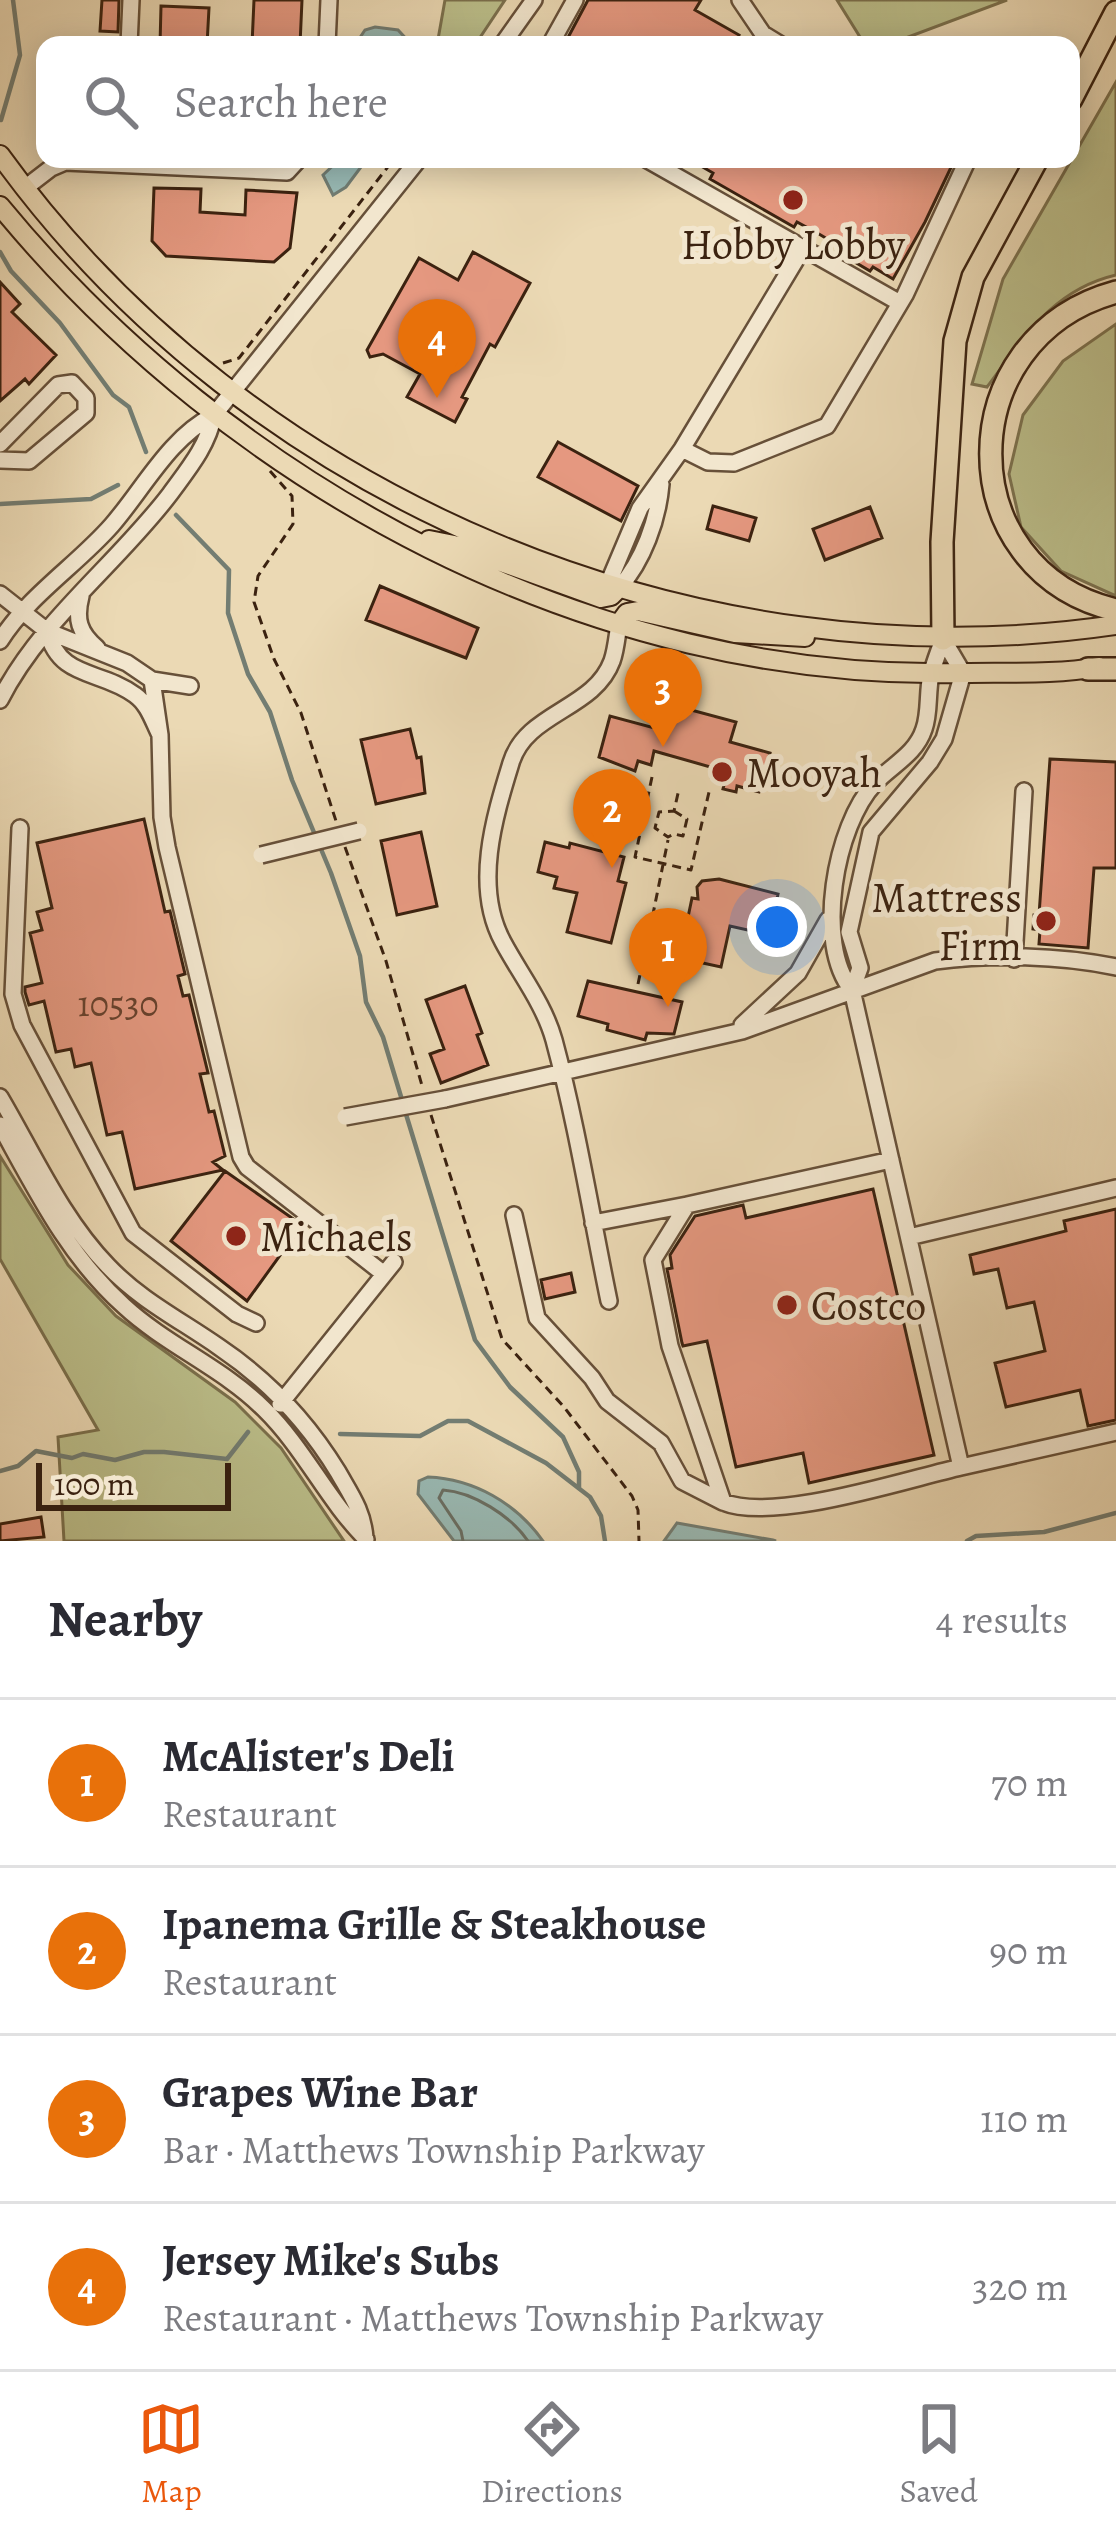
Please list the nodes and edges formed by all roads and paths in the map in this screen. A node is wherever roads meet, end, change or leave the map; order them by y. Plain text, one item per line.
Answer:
1 (131, 0) edge
2 (329, 0) edge
3 (534, 0) edge
4 (575, 0) edge
5 (740, 0) edge
6 (1116, 12) edge
7 (129, 36) edge
8 (327, 36) edge
9 (508, 36) edge
10 (555, 36) edge
11 (766, 36) edge
12 (1080, 82) edge
13 (0, 155) edge
14 (51, 168) edge
15 (227, 168) edge
16 (291, 168) edge
17 (387, 168) edge
18 (409, 168) edge
19 (662, 168) edge
20 (964, 168) edge
21 (1031, 168) edge
22 (26, 188) junction
23 (0, 206) edge
24 (802, 248) junction
25 (1116, 292) edge
26 (900, 303) junction
27 (221, 363) dead end
28 (232, 392) junction
29 (214, 415) junction
30 (0, 444) edge
31 (682, 449) junction
32 (0, 460) edge
33 (269, 469) dead end
34 (412, 538) junction
35 (614, 586) junction
36 (0, 594) edge
37 (81, 596) junction
38 (1116, 610) edge
39 (25, 612) junction
40 (619, 625) junction
41 (1116, 626) edge
42 (46, 631) junction
43 (834, 633) junction
44 (943, 639) junction
45 (0, 641) edge
46 (104, 654) junction
47 (1116, 667) edge
48 (1088, 669) joint
49 (963, 673) junction
50 (931, 676) junction
51 (152, 680) junction
52 (190, 686) dead end
53 (0, 700) edge
54 (160, 735) junction
55 (652, 777) dead end
56 (679, 789) dead end
57 (709, 791) dead end
58 (1024, 791) dead end
59 (674, 811) junction
60 (20, 828) dead end
61 (359, 831) dead end
62 (668, 837) junction
63 (260, 855) dead end
64 (663, 863) junction
65 (832, 912) junction
66 (1014, 959) junction
67 (1116, 967) edge
68 (638, 984) dead end
69 (852, 990) junction
70 (731, 1034) junction
71 (561, 1074) junction
72 (425, 1095) dead end
73 (0, 1096) edge
74 (431, 1115) dead end
75 (345, 1117) dead end
76 (0, 1125) edge
77 (891, 1160) junction
78 (1116, 1188) edge
79 (687, 1205) junction
80 (514, 1215) dead end
81 (592, 1223) junction
82 (908, 1237) junction
83 (609, 1301) dead end
84 (256, 1323) dead end
85 (284, 1400) junction
86 (271, 1416) junction
87 (1116, 1432) edge
88 (961, 1467) junction
89 (723, 1502) junction
90 (366, 1540) edge
91 (640, 1541) edge

1 - 7 street
2 - 8 street
3 - 9 street
4 - 10 street
5 - 11 street
6 - 12 highway
13 - 22 main road
14 - 22 street
15 - 16 street
17 - 27 path
18 - 28 street
19 - 24 street
20 - 26 street
21 - 44 highway
22 - 28 main road
23 - 29 main road
24 - 26 street
24 - 31 street
25 - 38 highway
26 - 31 street
28 - 29 street
28 - 35 main road
29 - 34 main road
29 - 37 street
29 - 39 street
30 - 32 street
31 - 35 street
33 - 72 path
34 - 35 main road
34 - 40 main road
35 - 43 main road
36 - 39 street
37 - 42 street
37 - 46 street
39 - 42 street
39 - 45 street
40 - 43 main road
40 - 50 main road
40 - 71 street
41 - 44 main road
42 - 46 street
42 - 53 street
42 - 54 street
43 - 44 main road
44 - 49 street
44 - 50 street
46 - 51 street
47 - 48 highway
48 - 49 main road
49 - 50 main road
49 - 69 street
50 - 65 street
51 - 52 street
51 - 54 street
54 - 85 street
55 - 64 path
56 - 59 path
57 - 64 path
58 - 66 street
59 - 62 path
59 - 62 path
60 - 84 street
61 - 63 street, bridge
62 - 64 path
64 - 68 path
65 - 69 street
65 - 70 street
66 - 67 street
66 - 69 street
69 - 70 street
69 - 77 street
70 - 71 street
71 - 75 street, bridge
71 - 81 street
73 - 85 street
74 - 91 path
76 - 86 street
77 - 79 street
77 - 82 street
78 - 82 street
79 - 81 street
79 - 89 street
80 - 89 street
81 - 83 street
82 - 88 street
85 - 86 street
85 - 90 street
86 - 90 street
87 - 88 street
88 - 89 street

